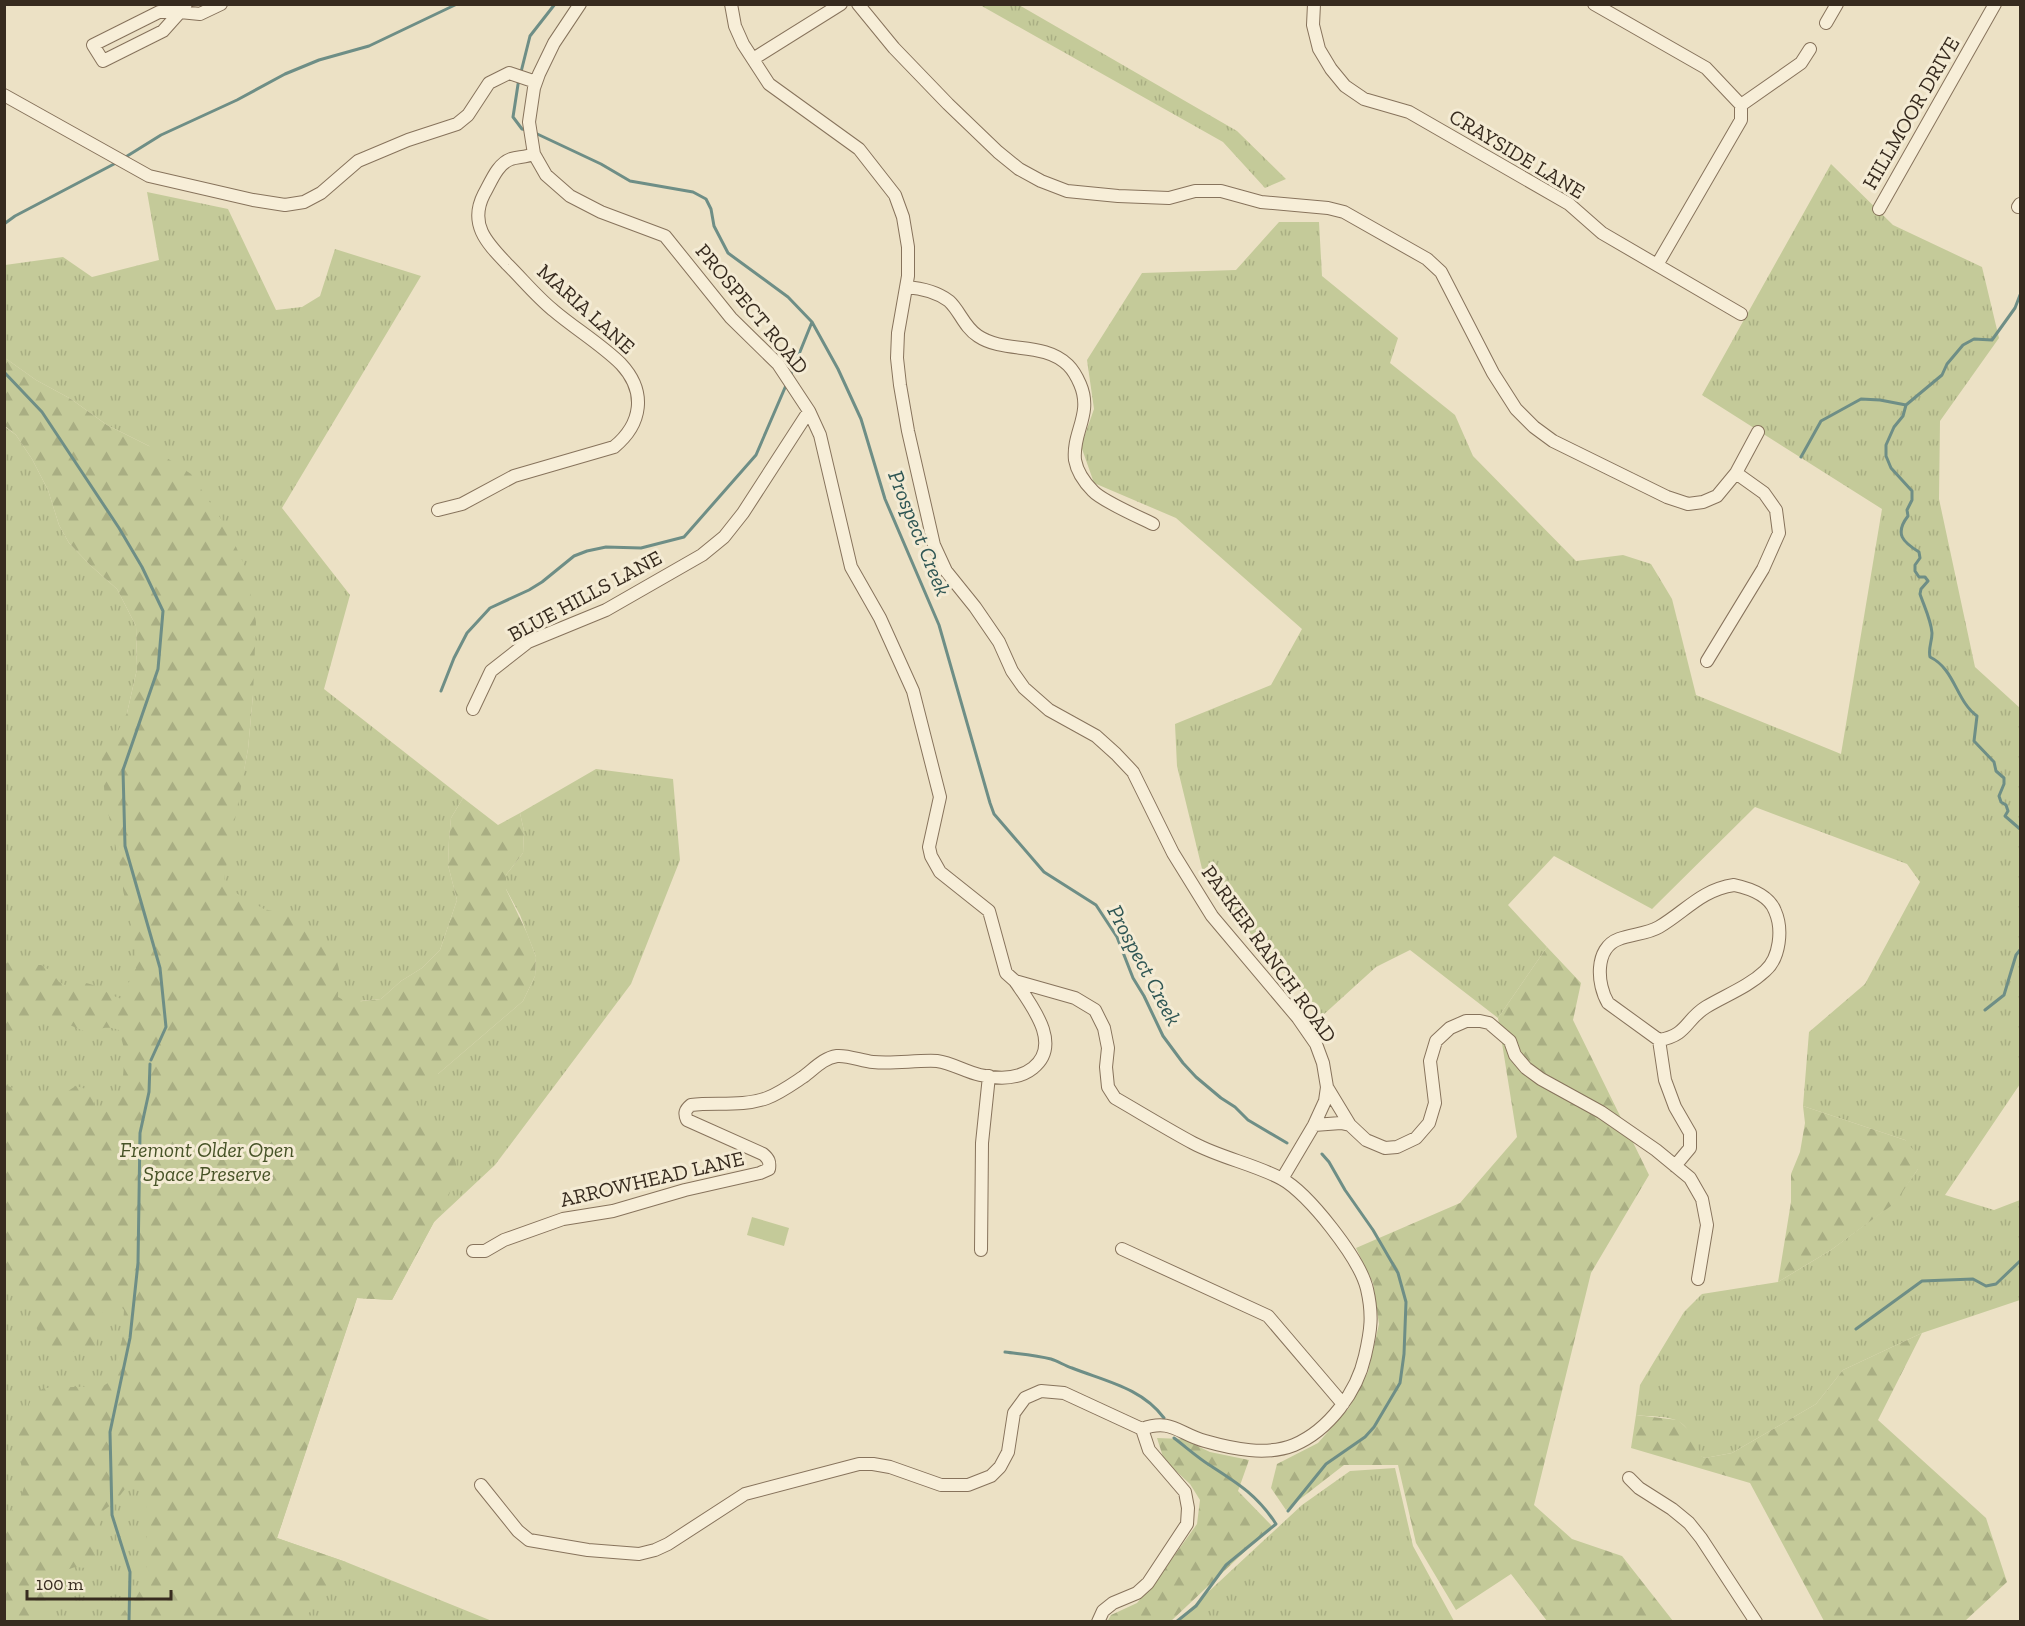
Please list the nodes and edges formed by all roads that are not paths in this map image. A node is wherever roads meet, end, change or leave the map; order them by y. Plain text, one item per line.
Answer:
1 (221, 4) edge
2 (580, 4) edge
3 (731, 4) edge
4 (842, 4) edge
5 (858, 4) edge
6 (1314, 4) edge
7 (1594, 4) edge
8 (1837, 4) edge
9 (1995, 4) edge
10 (181, 7) edge
11 (1826, 23) dead end
12 (1810, 49) dead end
13 (753, 59) junction
14 (526, 78) junction
15 (4, 95) edge
16 (1742, 105) junction
17 (532, 148) junction
18 (1879, 209) dead end
19 (1658, 265) junction
20 (906, 287) junction
21 (1741, 314) dead end
22 (809, 411) junction
23 (1758, 432) dead end
24 (1736, 473) junction
25 (438, 510) dead end
26 (1153, 524) dead end
27 (1707, 661) dead end
28 (473, 709) dead end
29 (1015, 981) junction
30 (1659, 1040) junction
31 (988, 1076) junction
32 (1327, 1087) junction
33 (1314, 1125) junction
34 (1350, 1125) junction
35 (1675, 1166) junction
36 (1282, 1179) junction
37 (1122, 1249) dead end
38 (981, 1250) dead end
39 (472, 1251) dead end
40 (1698, 1279) dead end
41 (1343, 1404) junction
42 (1142, 1429) junction
43 (1629, 1478) dead end
44 (481, 1485) dead end
45 (1098, 1622) edge
46 (1756, 1622) edge

1 - 10 street
2 - 14 street, PROSPECT ROAD
3 - 13 street, PARKER RANCH ROAD
4 - 13 street
5 - 24 street
6 - 19 street, CRAYSIDE LANE
7 - 16 street
8 - 11 street
9 - 18 street, HILLMOOR DRIVE
10 - 10 street
12 - 16 street
13 - 20 street, PARKER RANCH ROAD
14 - 15 street
14 - 17 street, PROSPECT ROAD
16 - 19 street
17 - 22 street, PROSPECT ROAD
17 - 25 street, MARIA LANE
19 - 21 street, CRAYSIDE LANE
20 - 26 street
20 - 32 street, PARKER RANCH ROAD
22 - 28 street, BLUE HILLS LANE
22 - 29 street, PROSPECT ROAD
23 - 24 street
24 - 27 street
29 - 31 street, ARROWHEAD LANE
29 - 36 street
30 - 30 street
30 - 35 street
31 - 38 street
31 - 39 street, ARROWHEAD LANE
32 - 33 street, PARKER RANCH ROAD
32 - 34 street, PARKER RANCH ROAD
33 - 34 street
33 - 36 street, PARKER RANCH ROAD
34 - 35 street
35 - 40 street
36 - 41 street
37 - 41 street
41 - 42 street
42 - 44 street
42 - 45 street
43 - 46 street

